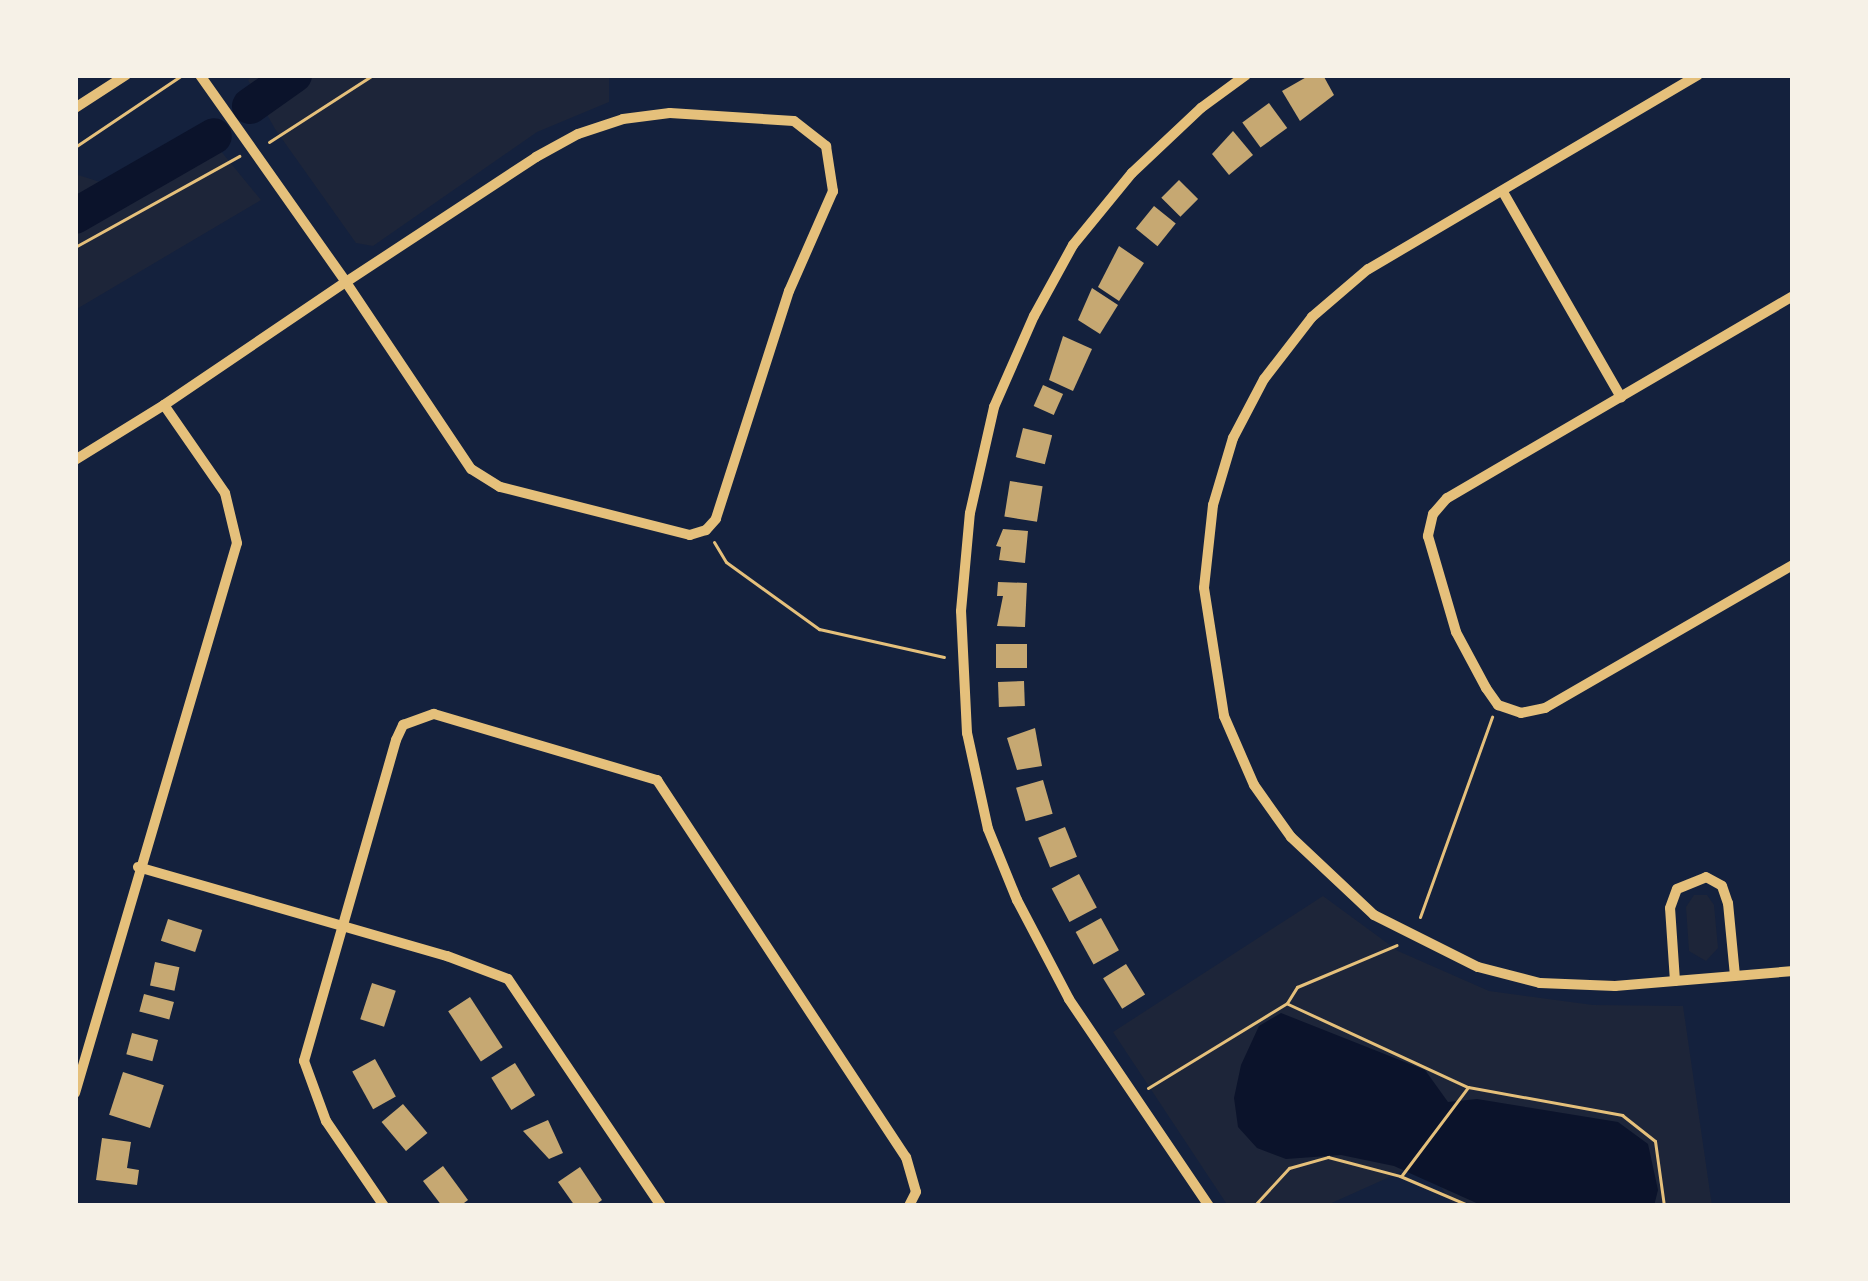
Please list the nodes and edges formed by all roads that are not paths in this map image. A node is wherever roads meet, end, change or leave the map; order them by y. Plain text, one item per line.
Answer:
1 (126, 75) edge
2 (200, 75) edge
3 (1246, 75) edge
4 (1698, 75) edge
5 (75, 108) edge
6 (1503, 192) junction
7 (346, 282) junction
8 (1793, 296) edge
9 (1621, 397) junction
10 (164, 405) junction
11 (75, 460) edge
12 (1792, 567) edge
13 (138, 867) junction
14 (342, 926) junction
15 (1793, 971) edge
16 (1735, 976) junction
17 (1675, 981) junction
18 (75, 1093) edge
19 (384, 1206) edge
20 (661, 1206) edge
21 (909, 1206) edge
22 (1209, 1206) edge

1 - 5 street
2 - 7 street
3 - 22 street
4 - 6 street
6 - 9 street
6 - 17 street
7 - 7 street
7 - 10 street
8 - 9 street
9 - 12 street
10 - 11 street
10 - 13 street
13 - 14 street
13 - 18 street
14 - 19 street
14 - 20 street
14 - 21 street
15 - 16 street
16 - 17 street
16 - 17 street

